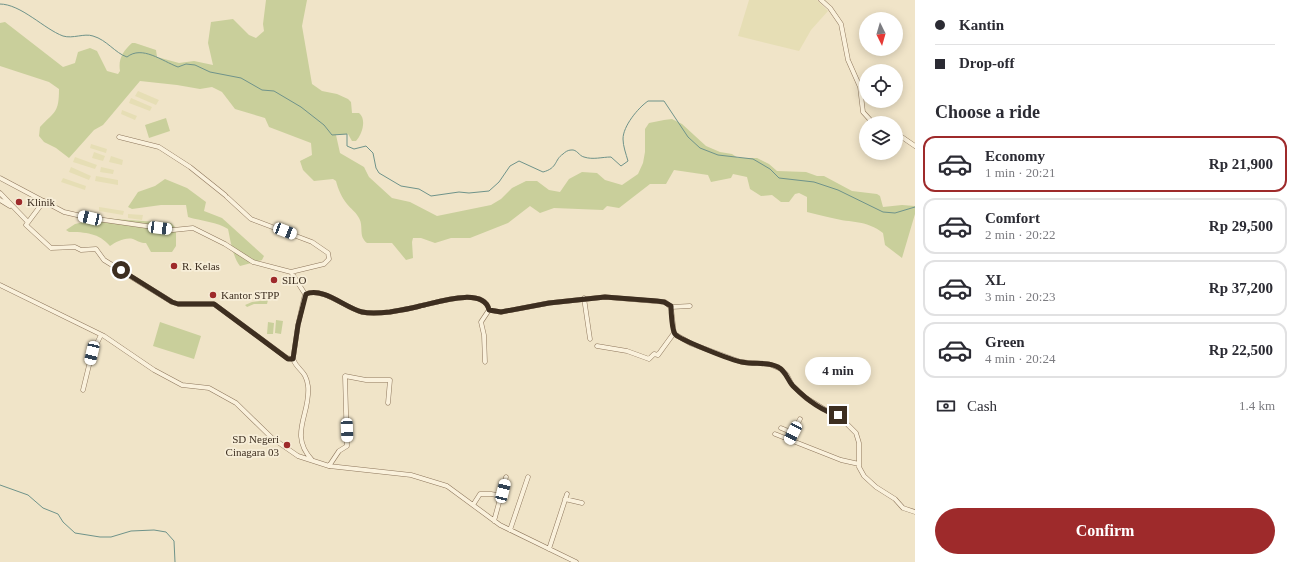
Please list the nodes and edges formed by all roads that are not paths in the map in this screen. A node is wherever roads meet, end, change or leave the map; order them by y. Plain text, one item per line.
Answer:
1 (821, 0) edge
2 (867, 116) edge
3 (119, 137) dead end
4 (903, 138) edge
5 (915, 146) edge
6 (0, 178) edge
7 (0, 193) edge
8 (0, 200) edge
9 (44, 201) junction
10 (14, 208) junction
11 (27, 221) junction
12 (291, 272) junction
13 (0, 285) edge
14 (306, 294) junction
15 (584, 298) junction
16 (671, 306) junction
17 (690, 306) dead end
18 (489, 310) junction
19 (674, 333) junction
20 (101, 335) junction
21 (590, 339) dead end
22 (597, 346) dead end
23 (293, 359) junction
24 (485, 362) dead end
25 (83, 390) dead end
26 (388, 403) dead end
27 (800, 419) dead end
28 (781, 428) dead end
29 (793, 433) junction
30 (775, 434) dead end
31 (789, 440) junction
32 (313, 462) junction
33 (859, 464) junction
34 (329, 466) junction
35 (506, 477) dead end
36 (528, 477) dead end
37 (566, 494) dead end
38 (502, 496) junction
39 (565, 499) junction
40 (582, 503) dead end
41 (473, 505) junction
42 (915, 512) edge
43 (494, 521) junction
44 (510, 530) junction
45 (549, 549) junction
46 (576, 562) edge

1 - 2 street
3 - 12 street
4 - 5 street
6 - 9 street
7 - 10 street
8 - 10 street
9 - 11 street
9 - 12 street
10 - 11 street
11 - 23 street
12 - 14 street
13 - 20 street
14 - 18 street
14 - 23 street
15 - 16 street
15 - 18 street
15 - 21 street
16 - 17 street
16 - 19 street
18 - 24 street
19 - 22 street
19 - 33 street
20 - 25 street
20 - 32 street
23 - 32 street
26 - 34 street
27 - 29 street
28 - 29 street
29 - 31 street
30 - 31 street
31 - 33 street
32 - 34 street
33 - 42 street
34 - 41 street
35 - 38 street
36 - 44 street
37 - 39 street
38 - 41 street
38 - 43 street
39 - 40 street
39 - 45 street
41 - 43 street
43 - 44 street
44 - 45 street
45 - 46 street

